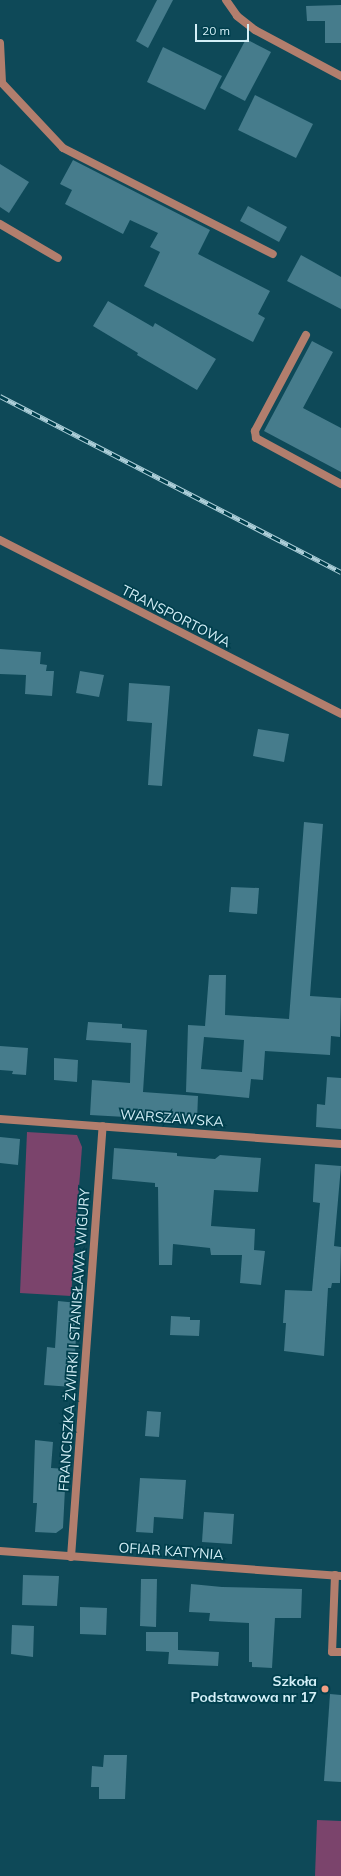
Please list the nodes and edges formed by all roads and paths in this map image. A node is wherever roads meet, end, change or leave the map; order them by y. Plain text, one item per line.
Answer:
1 (226, 0) edge
2 (0, 43) edge
3 (341, 76) edge
4 (1, 86) edge
5 (0, 224) edge
6 (273, 254) dead end
7 (58, 258) dead end
8 (306, 335) dead end
9 (341, 484) edge
10 (0, 540) edge
11 (341, 714) edge
12 (0, 1119) edge
13 (104, 1126) junction
14 (341, 1144) edge
15 (0, 1551) edge
16 (71, 1556) junction
17 (338, 1576) edge
18 (341, 1652) edge

1 - 3 street
2 - 4 street
4 - 6 street
5 - 7 street
8 - 9 street
10 - 11 street, TRANSPORTOWA
12 - 13 street, WARSZAWSKA
13 - 14 street, WARSZAWSKA
13 - 16 street, FRANCISZKA ŻWIRKI I STANISŁAWA WIGURY
15 - 16 street, OFIAR KATYNIA
16 - 17 street, OFIAR KATYNIA
17 - 18 street

